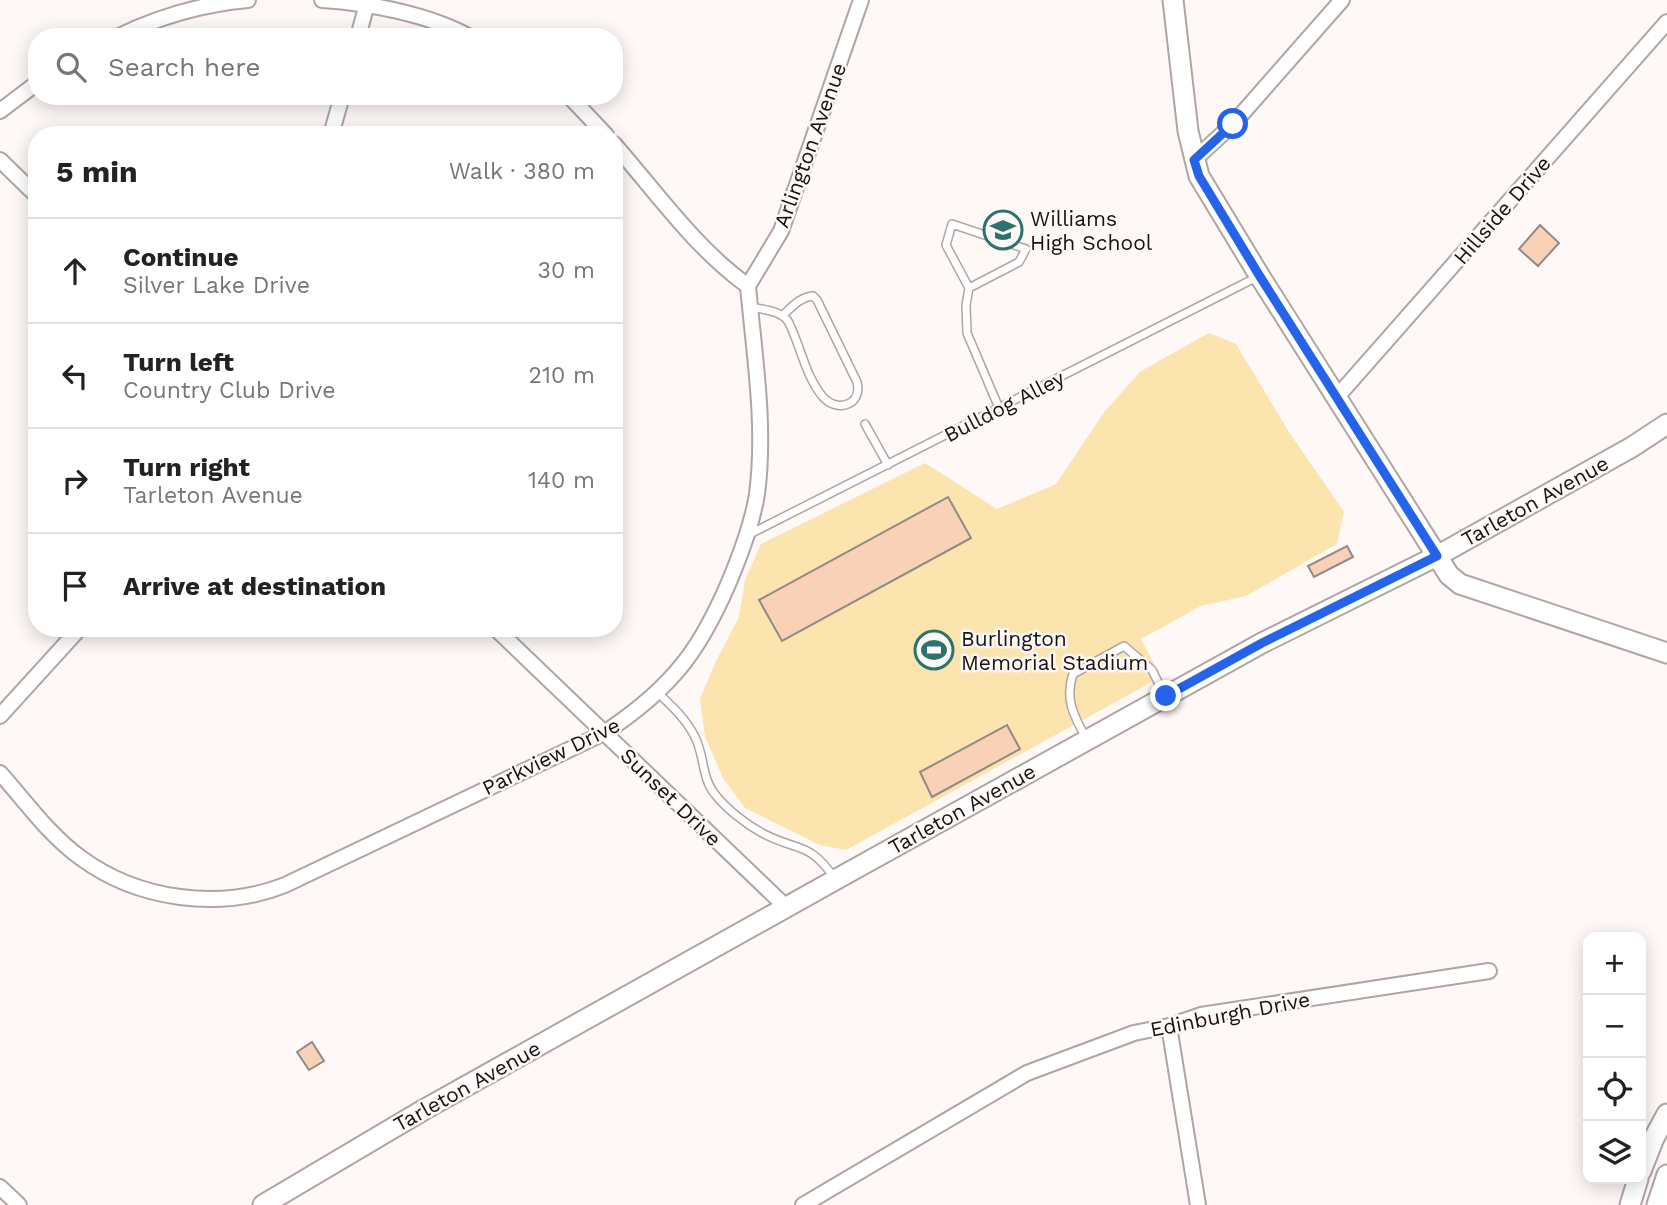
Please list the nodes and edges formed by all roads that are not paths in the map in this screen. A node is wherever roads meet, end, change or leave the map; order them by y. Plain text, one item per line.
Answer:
1 (248, 0) edge
2 (321, 0) edge
3 (861, 0) edge
4 (1173, 0) edge
5 (1342, 0) edge
6 (368, 2) edge
7 (1667, 22) edge
8 (140, 28) edge
9 (361, 28) edge
10 (449, 28) edge
11 (28, 90) edge
12 (339, 105) edge
13 (578, 105) edge
14 (0, 111) edge
15 (334, 126) edge
16 (597, 126) edge
17 (623, 155) edge
18 (0, 160) edge
19 (1194, 160) junction
20 (28, 187) edge
21 (1259, 275) junction
22 (748, 286) junction
23 (969, 288) junction
24 (750, 307) junction
25 (783, 315) junction
26 (1336, 398) junction
27 (853, 401) junction
28 (999, 408) junction
29 (858, 411) dead end
30 (865, 424) dead end
31 (1667, 424) edge
32 (888, 465) junction
33 (748, 536) junction
34 (1437, 556) junction
35 (72, 637) edge
36 (504, 637) edge
37 (1667, 653) edge
38 (657, 692) junction
39 (1166, 696) junction
40 (0, 716) edge
41 (604, 733) junction
42 (1087, 740) junction
43 (0, 773) edge
44 (835, 880) junction
45 (786, 907) junction
46 (1489, 971) dead end
47 (1168, 1026) junction
48 (1667, 1114) edge
49 (1646, 1158) edge
50 (1667, 1175) edge
51 (1636, 1184) edge
52 (0, 1187) edge
53 (827, 1199) edge
54 (19, 1205) edge
55 (263, 1205) edge
56 (803, 1205) edge
57 (1198, 1205) edge
58 (1630, 1205) edge
59 (1657, 1205) edge

1 - 8 street
2 - 6 street
3 - 22 street, Arlington Avenue
4 - 19 street
5 - 19 street
6 - 9 street
6 - 10 street
7 - 26 street, Hillside Drive
11 - 14 street
12 - 15 street
13 - 16 street
17 - 22 street
18 - 20 street
19 - 21 street
21 - 26 street
21 - 28 lane, Bulldog Alley
22 - 24 street, Parkview Drive
23 - 23 lane
23 - 28 lane
24 - 25 lane
24 - 33 street, Parkview Drive
25 - 27 lane
25 - 27 lane
26 - 34 street
27 - 29 lane
28 - 32 lane, Bulldog Alley
30 - 32 lane
31 - 34 street, Tarleton Avenue
32 - 33 lane, Bulldog Alley
33 - 38 street, Parkview Drive
34 - 37 street
34 - 39 street, Tarleton Avenue
35 - 40 street
36 - 41 street, Sunset Drive
38 - 41 street, Parkview Drive
38 - 44 lane
39 - 42 street, Tarleton Avenue
39 - 42 lane
41 - 43 street, Parkview Drive
41 - 45 street, Sunset Drive
42 - 44 street, Tarleton Avenue
44 - 45 street, Tarleton Avenue
45 - 55 street, Tarleton Avenue
46 - 47 street, Edinburgh Drive
47 - 53 street, Edinburgh Drive
47 - 57 street
48 - 49 street
50 - 59 street
51 - 58 street
52 - 54 street
53 - 56 street, Edinburgh Drive

